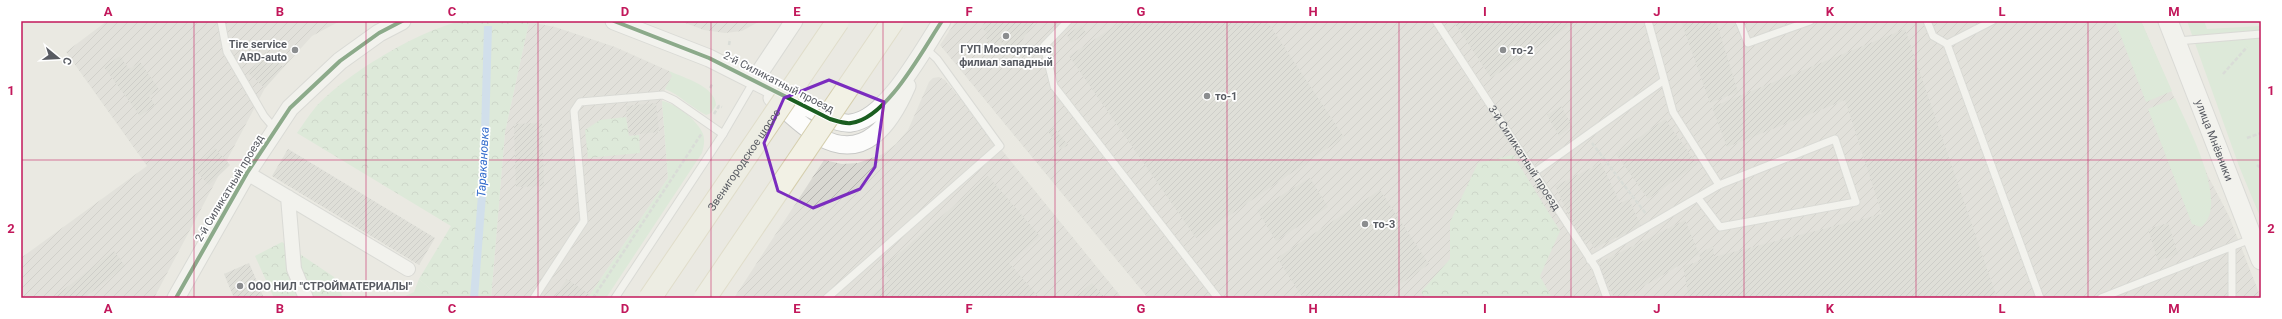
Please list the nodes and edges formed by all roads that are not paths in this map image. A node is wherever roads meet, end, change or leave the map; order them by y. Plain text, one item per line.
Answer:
1 (220, 21) edge
2 (402, 21) edge
3 (614, 21) edge
4 (838, 21) edge
5 (893, 21) edge
6 (942, 21) edge
7 (1068, 21) edge
8 (1436, 21) edge
9 (1648, 21) edge
10 (1739, 21) edge
11 (1810, 21) edge
12 (1927, 21) edge
13 (1992, 21) edge
14 (2168, 21) edge
15 (792, 25) edge
16 (2259, 34) edge
17 (2176, 41) junction
18 (1947, 44) junction
19 (924, 47) junction
20 (754, 81) junction
21 (1663, 81) junction
22 (274, 129) junction
23 (723, 134) junction
24 (1535, 172) junction
25 (246, 173) junction
26 (1719, 185) junction
27 (288, 197) junction
28 (1698, 198) junction
29 (2253, 239) junction
30 (2232, 247) junction
31 (1590, 260) junction
32 (2261, 260) edge
33 (408, 269) dead end
34 (176, 298) edge
35 (306, 298) edge
36 (534, 298) edge
37 (615, 298) edge
38 (650, 298) edge
39 (705, 298) edge
40 (827, 298) edge
41 (1218, 298) edge
42 (1607, 298) edge
43 (2040, 298) edge
44 (2101, 298) edge
45 (2232, 298) edge

1 - 22 lane
2 - 22 street, 2-й Силикатный проезд
3 - 20 street, 2-й Силикатный проезд
4 - 38 main road, Звенигородское шоссе, bridge
5 - 39 main road, bridge
6 - 19 street, 2-й Силикатный проезд
7 - 41 lane
8 - 24 lane, 3-й Силикатный проезд
9 - 21 lane
10 - 11 lane
12 - 18 lane
13 - 18 lane
14 - 17 main road, улица Мнёвники
15 - 20 street
16 - 17 lane
17 - 29 main road, улица Мнёвники
18 - 43 lane
19 - 20 street, 2-й Силикатный проезд
19 - 40 lane
20 - 23 lane
21 - 24 lane
21 - 26 lane
22 - 25 street, 2-й Силикатный проезд
23 - 36 lane
23 - 37 lane
24 - 31 lane, 3-й Силикатный проезд
25 - 27 street
25 - 34 street, 2-й Силикатный проезд
26 - 28 lane
26 - 28 lane
27 - 33 street
27 - 35 street
28 - 31 lane
29 - 30 lane
29 - 32 main road, улица Мнёвники
30 - 44 lane
30 - 45 lane
31 - 42 lane, 3-й Силикатный проезд

